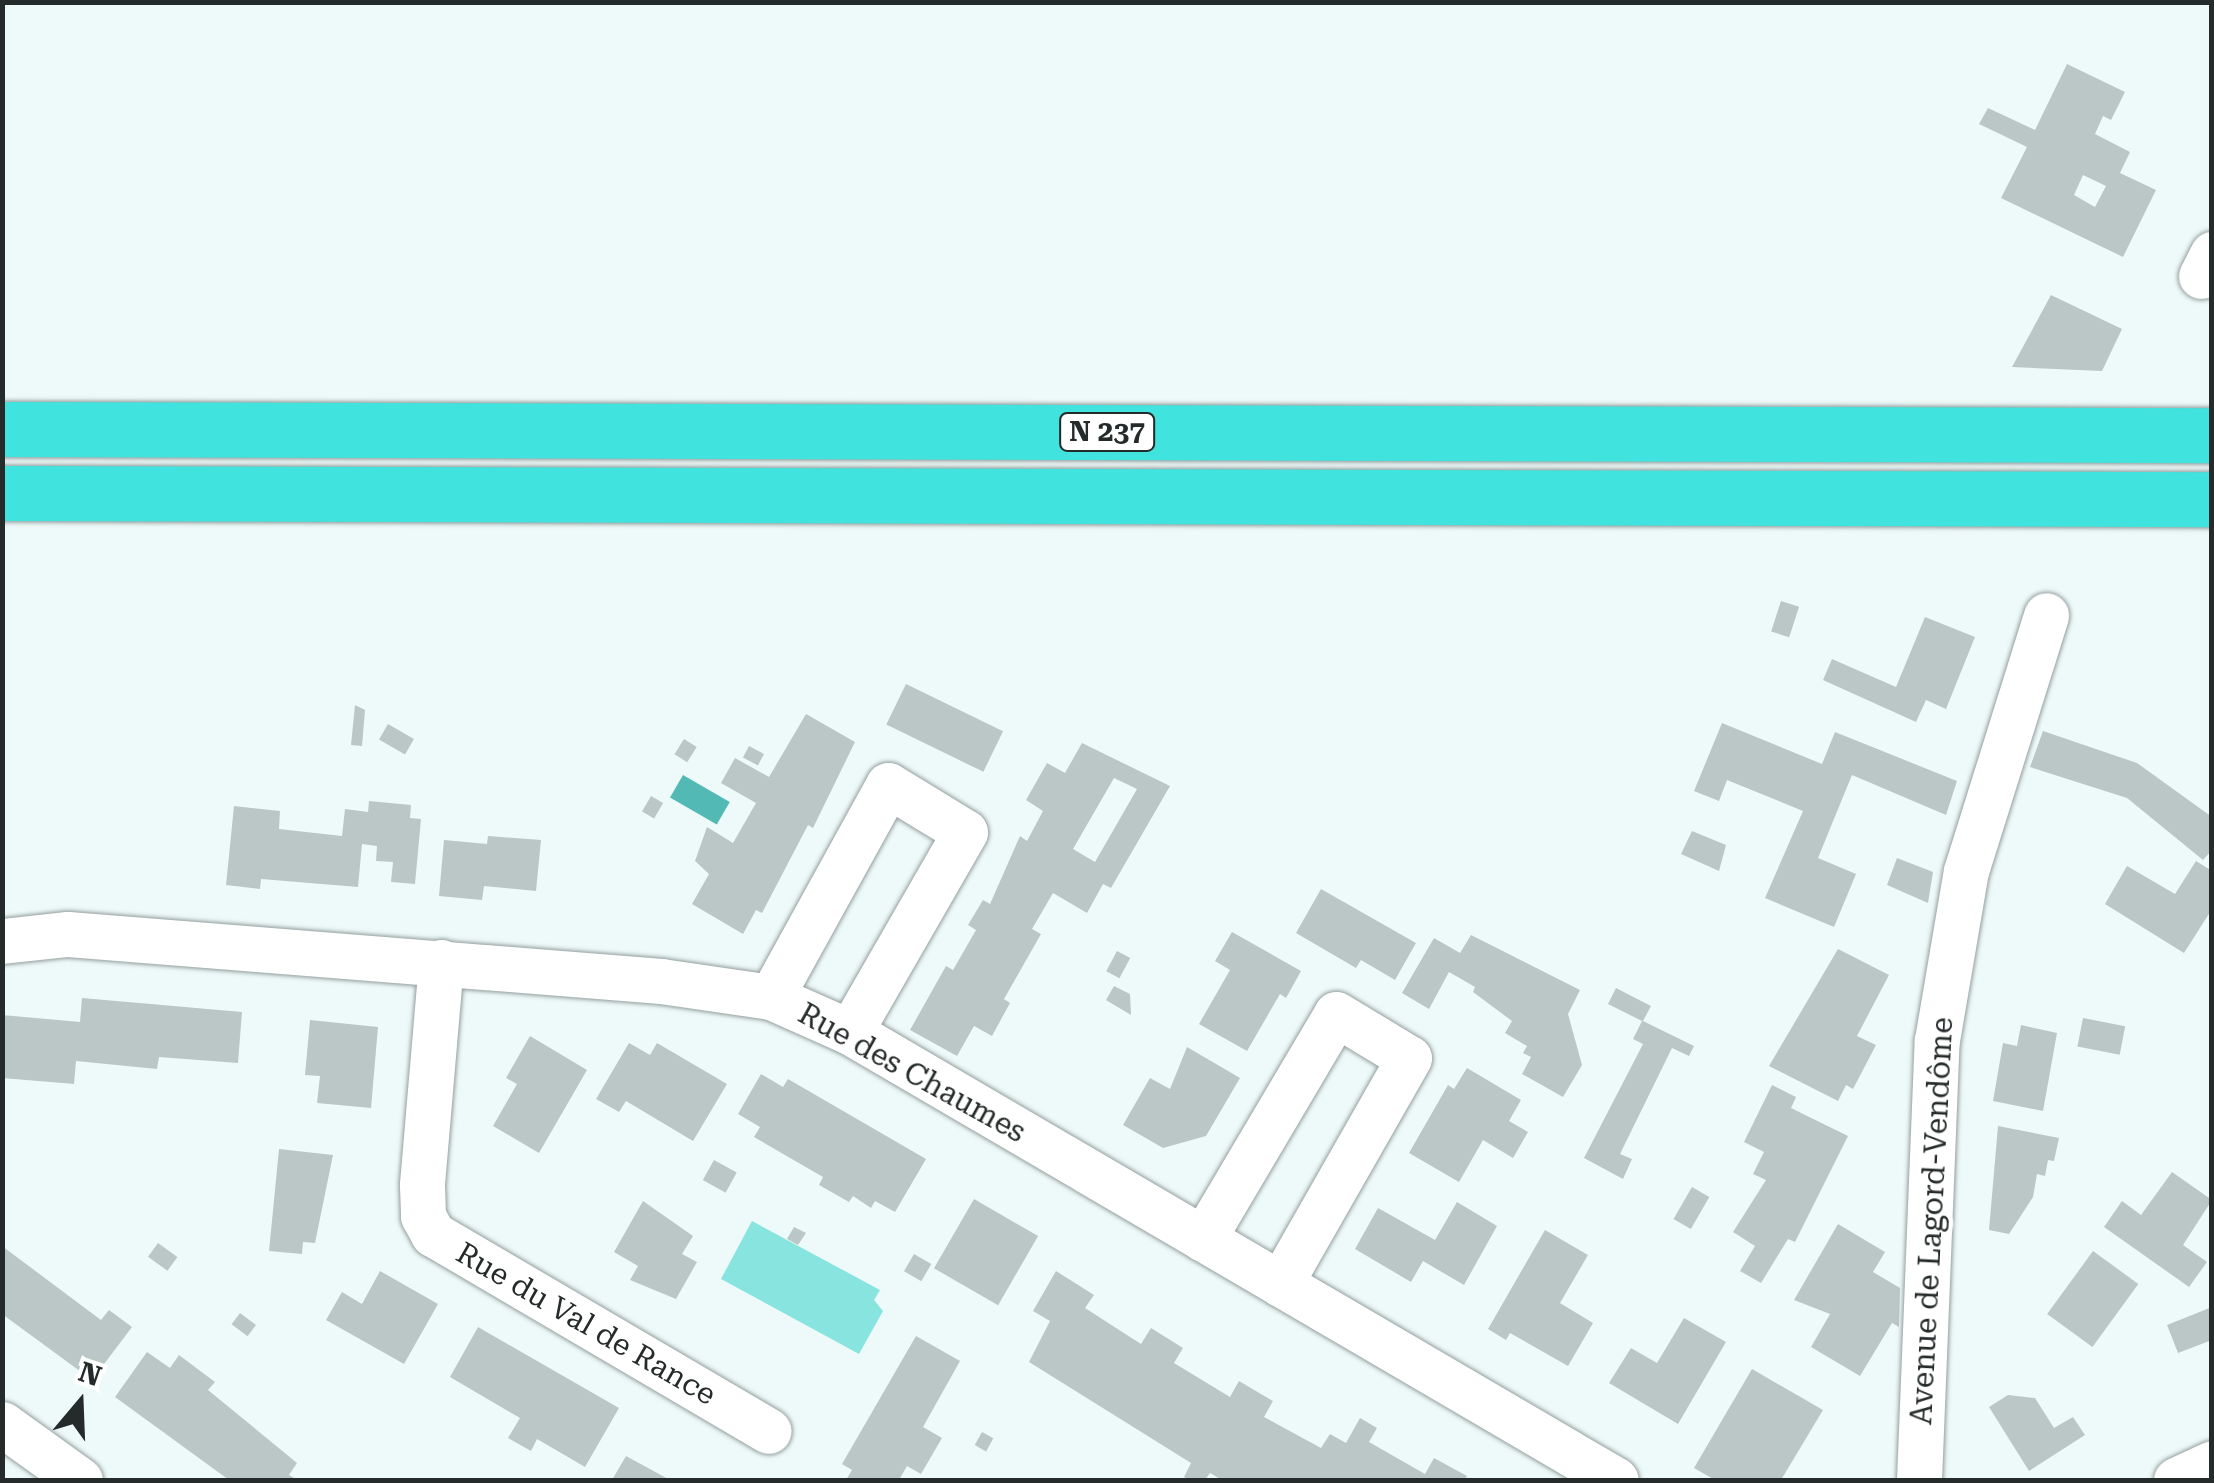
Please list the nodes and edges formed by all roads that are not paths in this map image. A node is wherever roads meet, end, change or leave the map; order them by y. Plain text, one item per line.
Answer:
1 (2, 429) edge
2 (2212, 435) edge
3 (2, 493) edge
4 (2212, 499) edge
5 (2046, 615) dead end
6 (2, 941) edge
7 (441, 962) junction
8 (771, 997) junction
9 (850, 1032) junction
10 (1204, 1239) junction
11 (1280, 1284) junction
12 (2, 1424) edge
13 (769, 1431) dead end
14 (2212, 1463) edge
15 (80, 1480) edge
16 (1616, 1480) edge
17 (1919, 1480) edge
18 (2176, 1480) edge

1 - 2 highway, N 237
3 - 4 highway, N 237
5 - 17 street, Avenue de Lagord-Vendôme
6 - 7 street, Rue des Chaumes
7 - 8 street, Rue des Chaumes
7 - 13 street, Rue du Val de Rance
8 - 9 street, Rue des Chaumes
8 - 9 street
9 - 10 street, Rue des Chaumes
10 - 11 street, Rue des Chaumes
10 - 11 street
11 - 16 street, Rue des Chaumes
12 - 15 street
14 - 18 street

